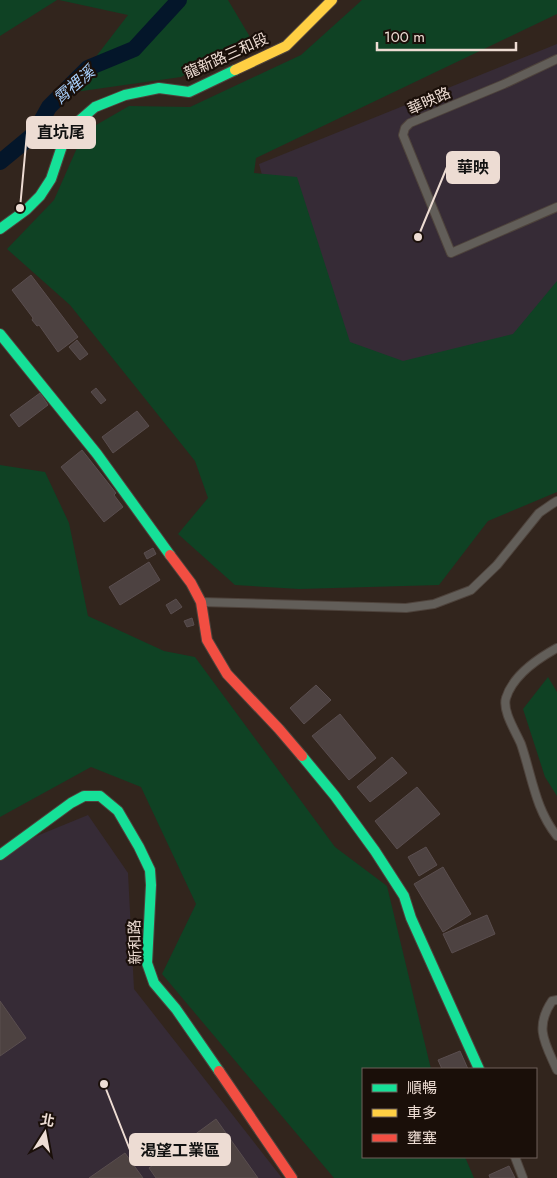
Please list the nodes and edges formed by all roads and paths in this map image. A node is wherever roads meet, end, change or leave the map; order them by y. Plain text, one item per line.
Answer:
1 (332, 0) edge
2 (557, 59) edge
3 (557, 206) edge
4 (0, 229) edge
5 (0, 334) edge
6 (557, 501) edge
7 (201, 602) junction
8 (557, 648) edge
9 (557, 836) edge
10 (0, 855) edge
11 (557, 1000) edge
12 (479, 1068) edge
13 (557, 1070) edge
14 (515, 1158) edge
15 (292, 1178) edge
16 (523, 1178) edge

1 - 4 street, 龍新路三和段
2 - 3 street, 華映路
5 - 7 street
6 - 7 street
7 - 12 street
8 - 9 street
10 - 15 street, 新和路
11 - 13 street
14 - 16 street

